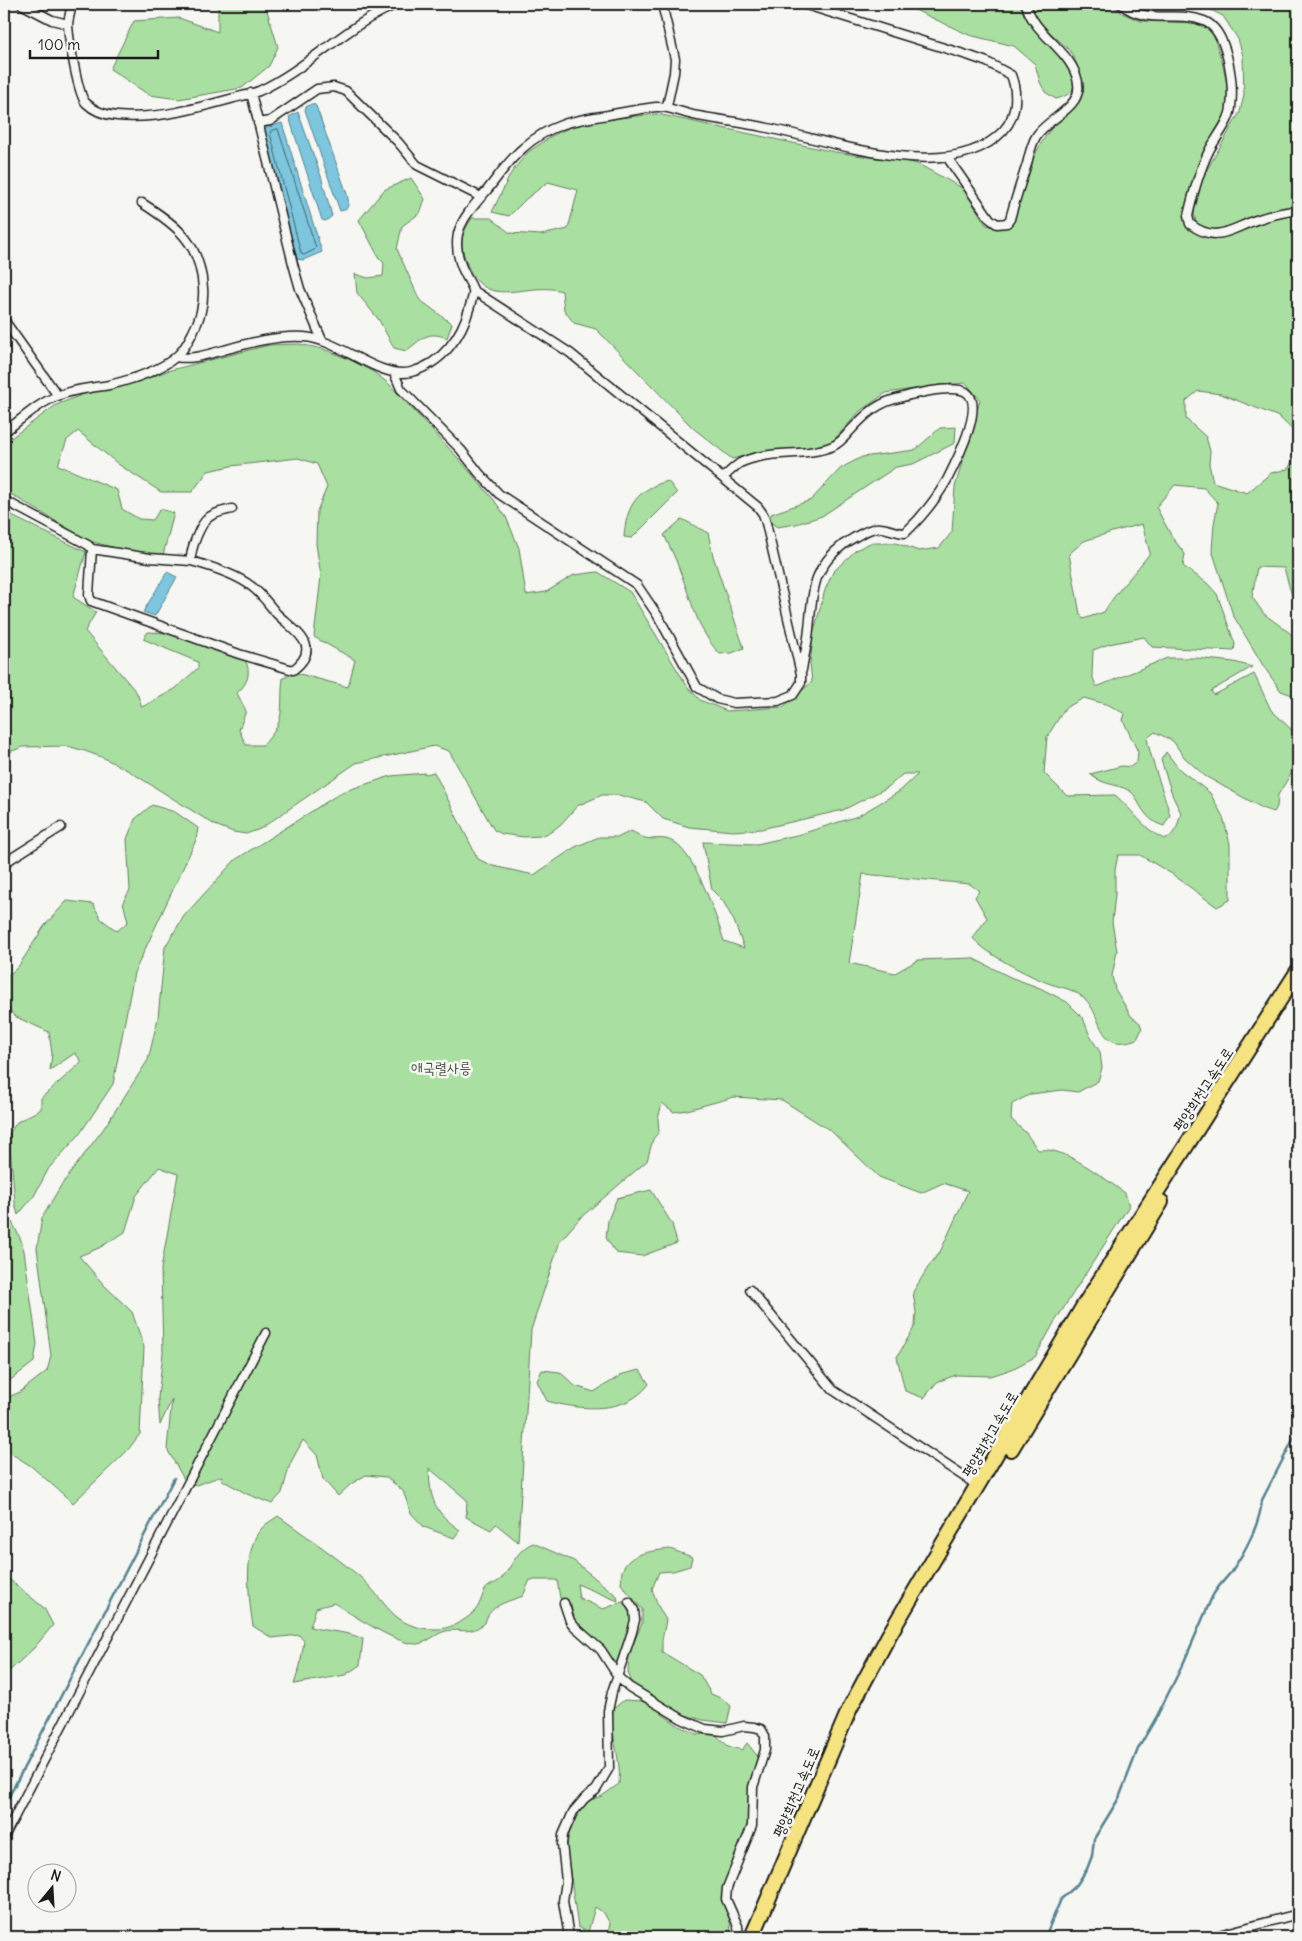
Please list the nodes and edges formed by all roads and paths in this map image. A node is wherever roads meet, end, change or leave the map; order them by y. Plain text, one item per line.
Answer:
1 (21, 4) edge
2 (72, 4) edge
3 (398, 4) edge
4 (662, 4) edge
5 (803, 4) edge
6 (1026, 4) edge
7 (1120, 4) edge
8 (380, 8) edge
9 (68, 24) junction
10 (251, 93) junction
11 (666, 106) junction
12 (258, 123) junction
13 (948, 157) junction
14 (481, 197) junction
15 (142, 203) dead end
16 (1298, 210) edge
17 (473, 290) junction
18 (4, 320) edge
19 (322, 340) junction
20 (176, 357) junction
21 (394, 373) junction
22 (58, 396) junction
23 (4, 432) edge
24 (723, 478) junction
25 (4, 500) edge
26 (232, 509) dead end
27 (92, 549) junction
28 (191, 561) junction
29 (801, 674) junction
30 (61, 827) dead end
31 (4, 863) edge
32 (1298, 971) edge
33 (1298, 982) edge
34 (750, 1290) dead end
35 (266, 1333) dead end
36 (978, 1486) junction
37 (629, 1602) dead end
38 (564, 1603) dead end
39 (617, 1675) junction
40 (4, 1837) edge
41 (1298, 1914) edge
42 (569, 1937) edge
43 (739, 1937) edge
44 (752, 1937) edge
45 (760, 1937) edge
46 (1211, 1937) edge

1 - 9 street
2 - 9 street
3 - 8 street
4 - 11 street
5 - 13 street
6 - 13 street
7 - 16 street
8 - 10 street
9 - 10 street
10 - 12 street
11 - 13 street
11 - 14 street
12 - 14 street
12 - 19 street
14 - 17 street
15 - 20 street
17 - 21 street
17 - 24 street
18 - 22 street
19 - 20 street
19 - 21 street
20 - 22 street
21 - 29 street
22 - 23 street
24 - 29 street
24 - 29 street
25 - 27 street
26 - 28 street
27 - 28 street
27 - 28 street
30 - 31 street
32 - 36 highway, 평양희천고속도로
33 - 45 highway, 평양희천고속도로
34 - 36 street
35 - 40 street
36 - 44 highway, 평양희천고속도로
37 - 39 street
38 - 39 street
39 - 42 street
39 - 43 street
41 - 46 street

